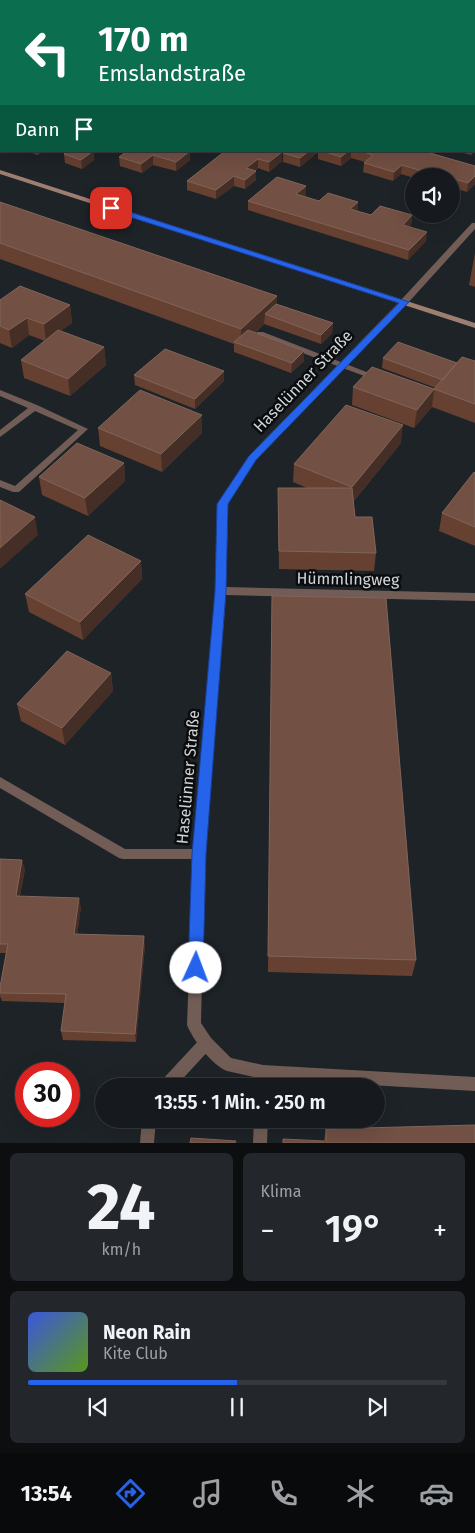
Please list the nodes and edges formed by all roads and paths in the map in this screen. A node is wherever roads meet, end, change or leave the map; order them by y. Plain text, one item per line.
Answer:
1 (0, 172) edge
2 (475, 225) edge
3 (404, 302) junction
4 (475, 326) edge
5 (260, 334) edge
6 (343, 365) junction
7 (387, 381) edge
8 (0, 393) edge
9 (34, 407) junction
10 (0, 434) edge
11 (0, 483) edge
12 (221, 591) junction
13 (475, 597) edge
14 (0, 782) edge
15 (199, 854) junction
16 (206, 1043) junction
17 (173, 1078) edge
18 (261, 1078) edge
19 (385, 1082) edge
20 (475, 1084) edge
21 (148, 1128) edge
22 (261, 1128) edge
23 (146, 1143) edge
24 (260, 1143) edge

1 - 3 street
2 - 3 street, Haselünner Straße
3 - 4 street
3 - 6 street, Haselünner Straße
5 - 6 street
6 - 7 street
6 - 12 street, Haselünner Straße
8 - 9 street
9 - 10 street
9 - 11 street
12 - 13 street, Hümmlingweg
12 - 15 street, Haselünner Straße
14 - 15 street
15 - 16 street, Haselünner Straße
16 - 17 street
16 - 18 street, Haselünner Straße
19 - 20 street, Haselünner Straße
21 - 23 street
22 - 24 street

